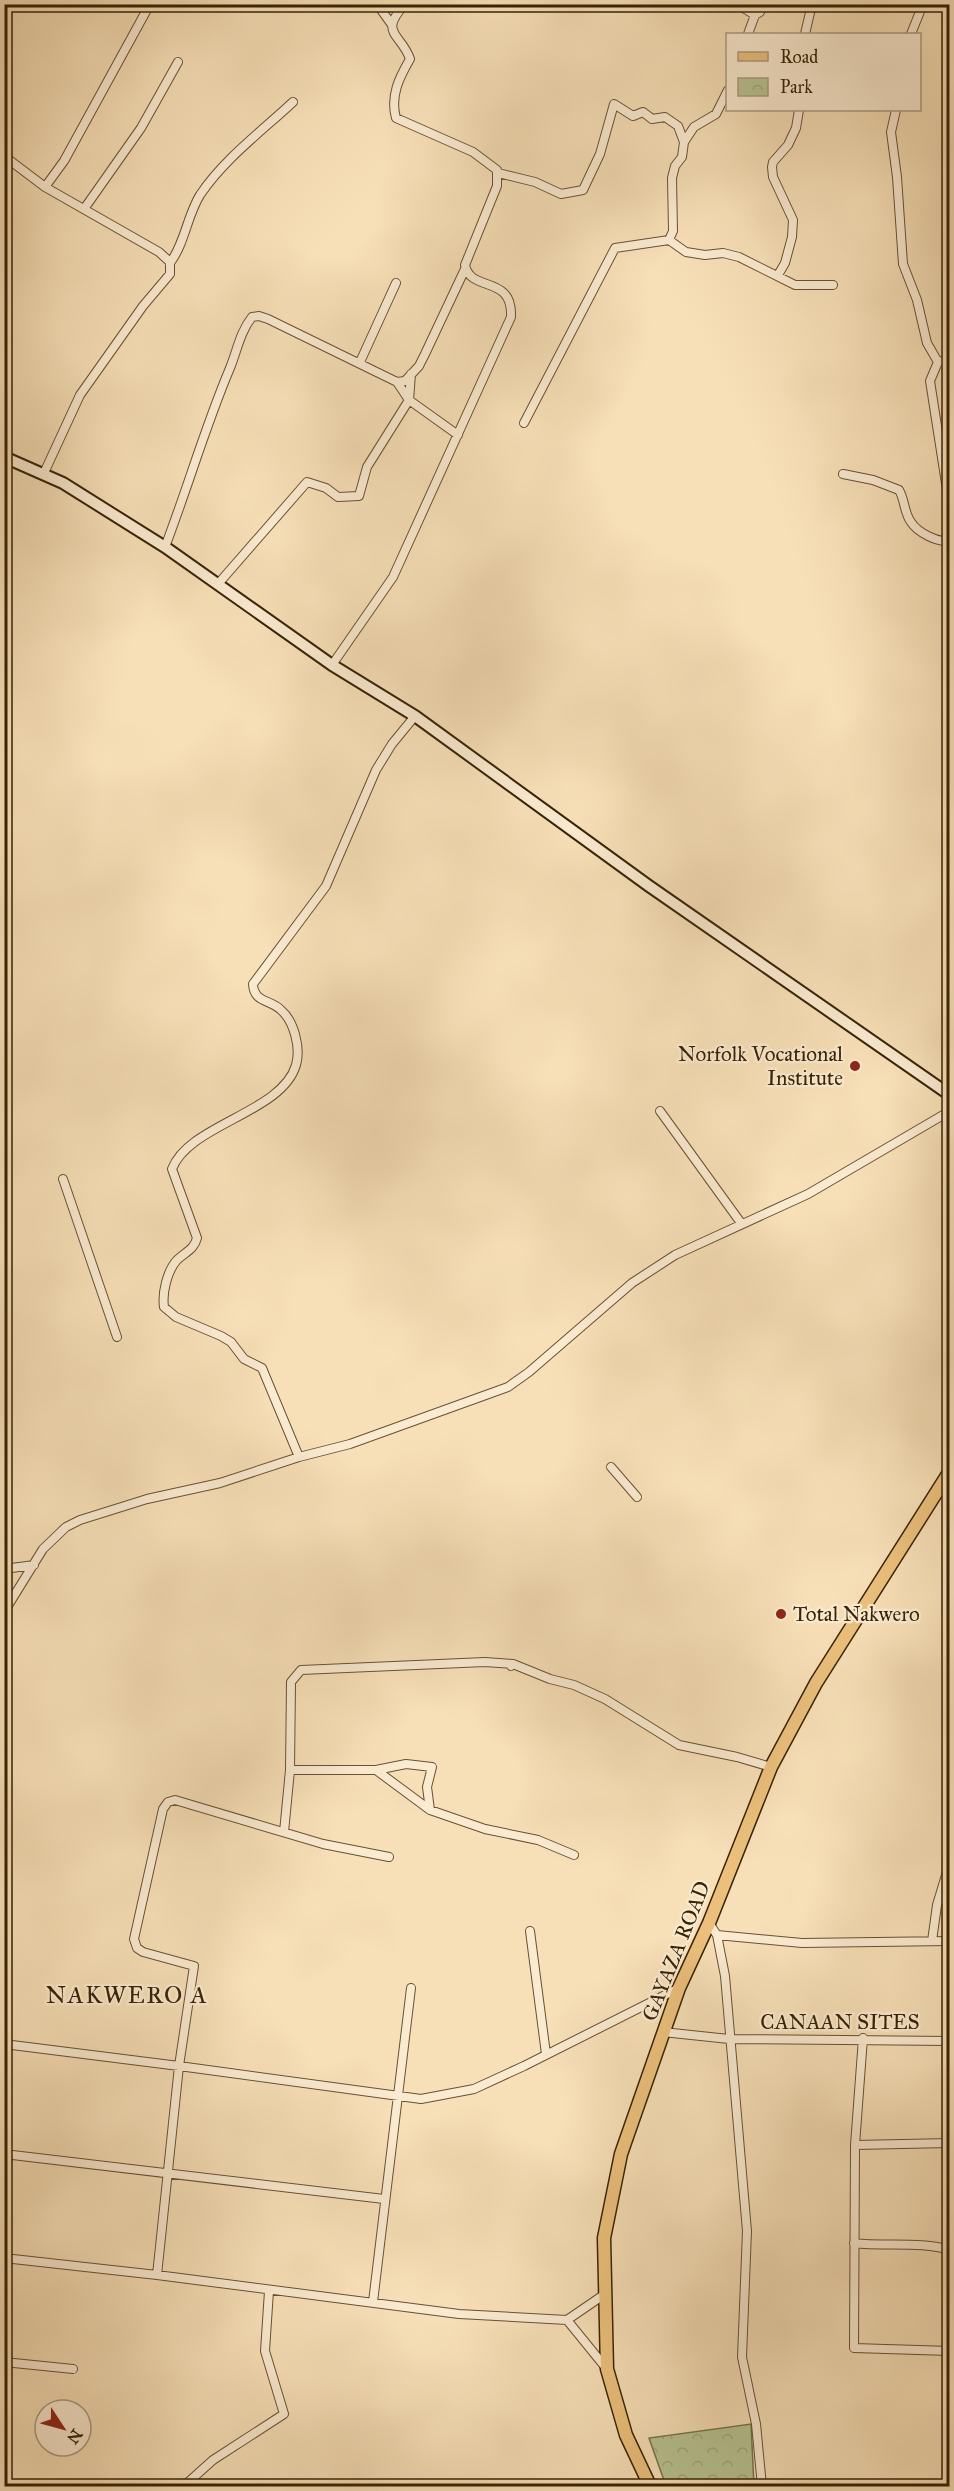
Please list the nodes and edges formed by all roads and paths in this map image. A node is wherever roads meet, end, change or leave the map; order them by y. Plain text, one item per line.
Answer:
1 (150, 4) edge
2 (377, 4) edge
3 (405, 4) edge
4 (737, 4) edge
5 (763, 4) edge
6 (812, 4) edge
7 (923, 4) edge
8 (755, 15) junction
9 (392, 25) junction
10 (748, 33) edge
11 (805, 33) edge
12 (911, 33) edge
13 (178, 62) dead end
14 (726, 94) edge
15 (293, 102) dead end
16 (799, 111) edge
17 (896, 111) edge
18 (684, 142) junction
19 (4, 156) edge
20 (498, 173) junction
21 (45, 187) junction
22 (84, 209) junction
23 (669, 240) junction
24 (170, 263) junction
25 (465, 269) junction
26 (778, 275) junction
27 (396, 283) dead end
28 (833, 285) dead end
29 (950, 360) edge
30 (360, 362) junction
31 (938, 362) junction
32 (411, 374) junction
33 (397, 382) junction
34 (409, 400) junction
35 (524, 423) dead end
36 (458, 435) junction
37 (4, 457) edge
38 (44, 473) junction
39 (843, 474) dead end
40 (950, 509) edge
41 (950, 540) edge
42 (165, 547) junction
43 (218, 584) junction
44 (332, 664) junction
45 (415, 716) junction
46 (950, 1095) edge
47 (660, 1111) dead end
48 (950, 1111) edge
49 (63, 1179) dead end
50 (741, 1223) junction
51 (117, 1337) dead end
52 (298, 1457) junction
53 (611, 1467) dead end
54 (950, 1471) edge
55 (637, 1497) dead end
56 (34, 1565) junction
57 (4, 1569) edge
58 (4, 1612) edge
59 (771, 1767) junction
60 (290, 1770) junction
61 (376, 1770) junction
62 (430, 1810) junction
63 (284, 1832) junction
64 (574, 1855) dead end
65 (389, 1857) dead end
66 (950, 1862) edge
67 (709, 1923) junction
68 (530, 1931) dead end
69 (717, 1935) junction
70 (932, 1941) junction
71 (950, 1941) edge
72 (411, 1988) dead end
73 (679, 1988) junction
74 (663, 2032) junction
75 (863, 2038) junction
76 (729, 2039) junction
77 (950, 2041) edge
78 (4, 2044) edge
79 (546, 2054) junction
80 (179, 2066) junction
81 (397, 2096) junction
82 (950, 2143) edge
83 (855, 2145) junction
84 (4, 2154) edge
85 (168, 2174) junction
86 (384, 2199) junction
87 (854, 2243) junction
88 (950, 2250) edge
89 (4, 2258) edge
90 (157, 2275) junction
91 (269, 2291) junction
92 (605, 2294) junction
93 (373, 2302) junction
94 (567, 2320) junction
95 (950, 2351) edge
96 (4, 2362) edge
97 (73, 2369) dead end
98 (607, 2369) junction
99 (184, 2487) edge
100 (650, 2487) edge
101 (762, 2487) edge

1 - 21 street
2 - 9 street
3 - 9 street
4 - 8 street
5 - 8 street
6 - 11 street
7 - 12 street
8 - 10 street
9 - 20 street
13 - 22 street
14 - 18 street
15 - 24 street
16 - 26 street
17 - 31 street
18 - 20 street
18 - 23 street
19 - 21 street
20 - 25 street
21 - 22 street
22 - 24 street
23 - 26 street
23 - 35 street
24 - 38 street
25 - 32 street
25 - 36 street
26 - 28 street
27 - 30 street
29 - 31 street
30 - 33 street
30 - 42 street
31 - 40 street
32 - 33 street
32 - 34 street
33 - 34 street
34 - 36 street
34 - 43 street
36 - 44 street
37 - 38 street
38 - 42 street
39 - 41 street
42 - 43 street
43 - 44 street
44 - 45 street
45 - 46 street
45 - 52 street
47 - 50 street
48 - 50 street
49 - 51 street
50 - 52 street
52 - 56 street
53 - 55 street
54 - 59 main road, GAYAZA ROAD
56 - 57 street
56 - 58 street
59 - 60 street
59 - 67 main road, GAYAZA ROAD
60 - 61 street
60 - 63 street
61 - 62 street
61 - 62 street
62 - 64 street
63 - 65 street
63 - 80 street
66 - 70 street
67 - 69 street
67 - 73 main road, GAYAZA ROAD
68 - 79 street
69 - 70 street
69 - 76 street
70 - 71 street
72 - 81 street
73 - 74 main road, GAYAZA ROAD
73 - 79 street
74 - 76 street, CANAAN SITES
74 - 92 main road, GAYAZA ROAD
75 - 76 street, CANAAN SITES
75 - 77 street, CANAAN SITES
75 - 83 street
76 - 101 street
78 - 80 street
79 - 81 street
80 - 81 street
80 - 85 street
81 - 86 street
82 - 83 street
83 - 87 street
84 - 85 street
85 - 86 street
85 - 90 street
86 - 93 street
87 - 88 street
87 - 95 street
89 - 90 street
90 - 91 street
91 - 93 street
91 - 99 street
92 - 94 street
92 - 98 main road, GAYAZA ROAD
93 - 94 street
94 - 98 street
96 - 97 street
98 - 100 main road, GAYAZA ROAD

